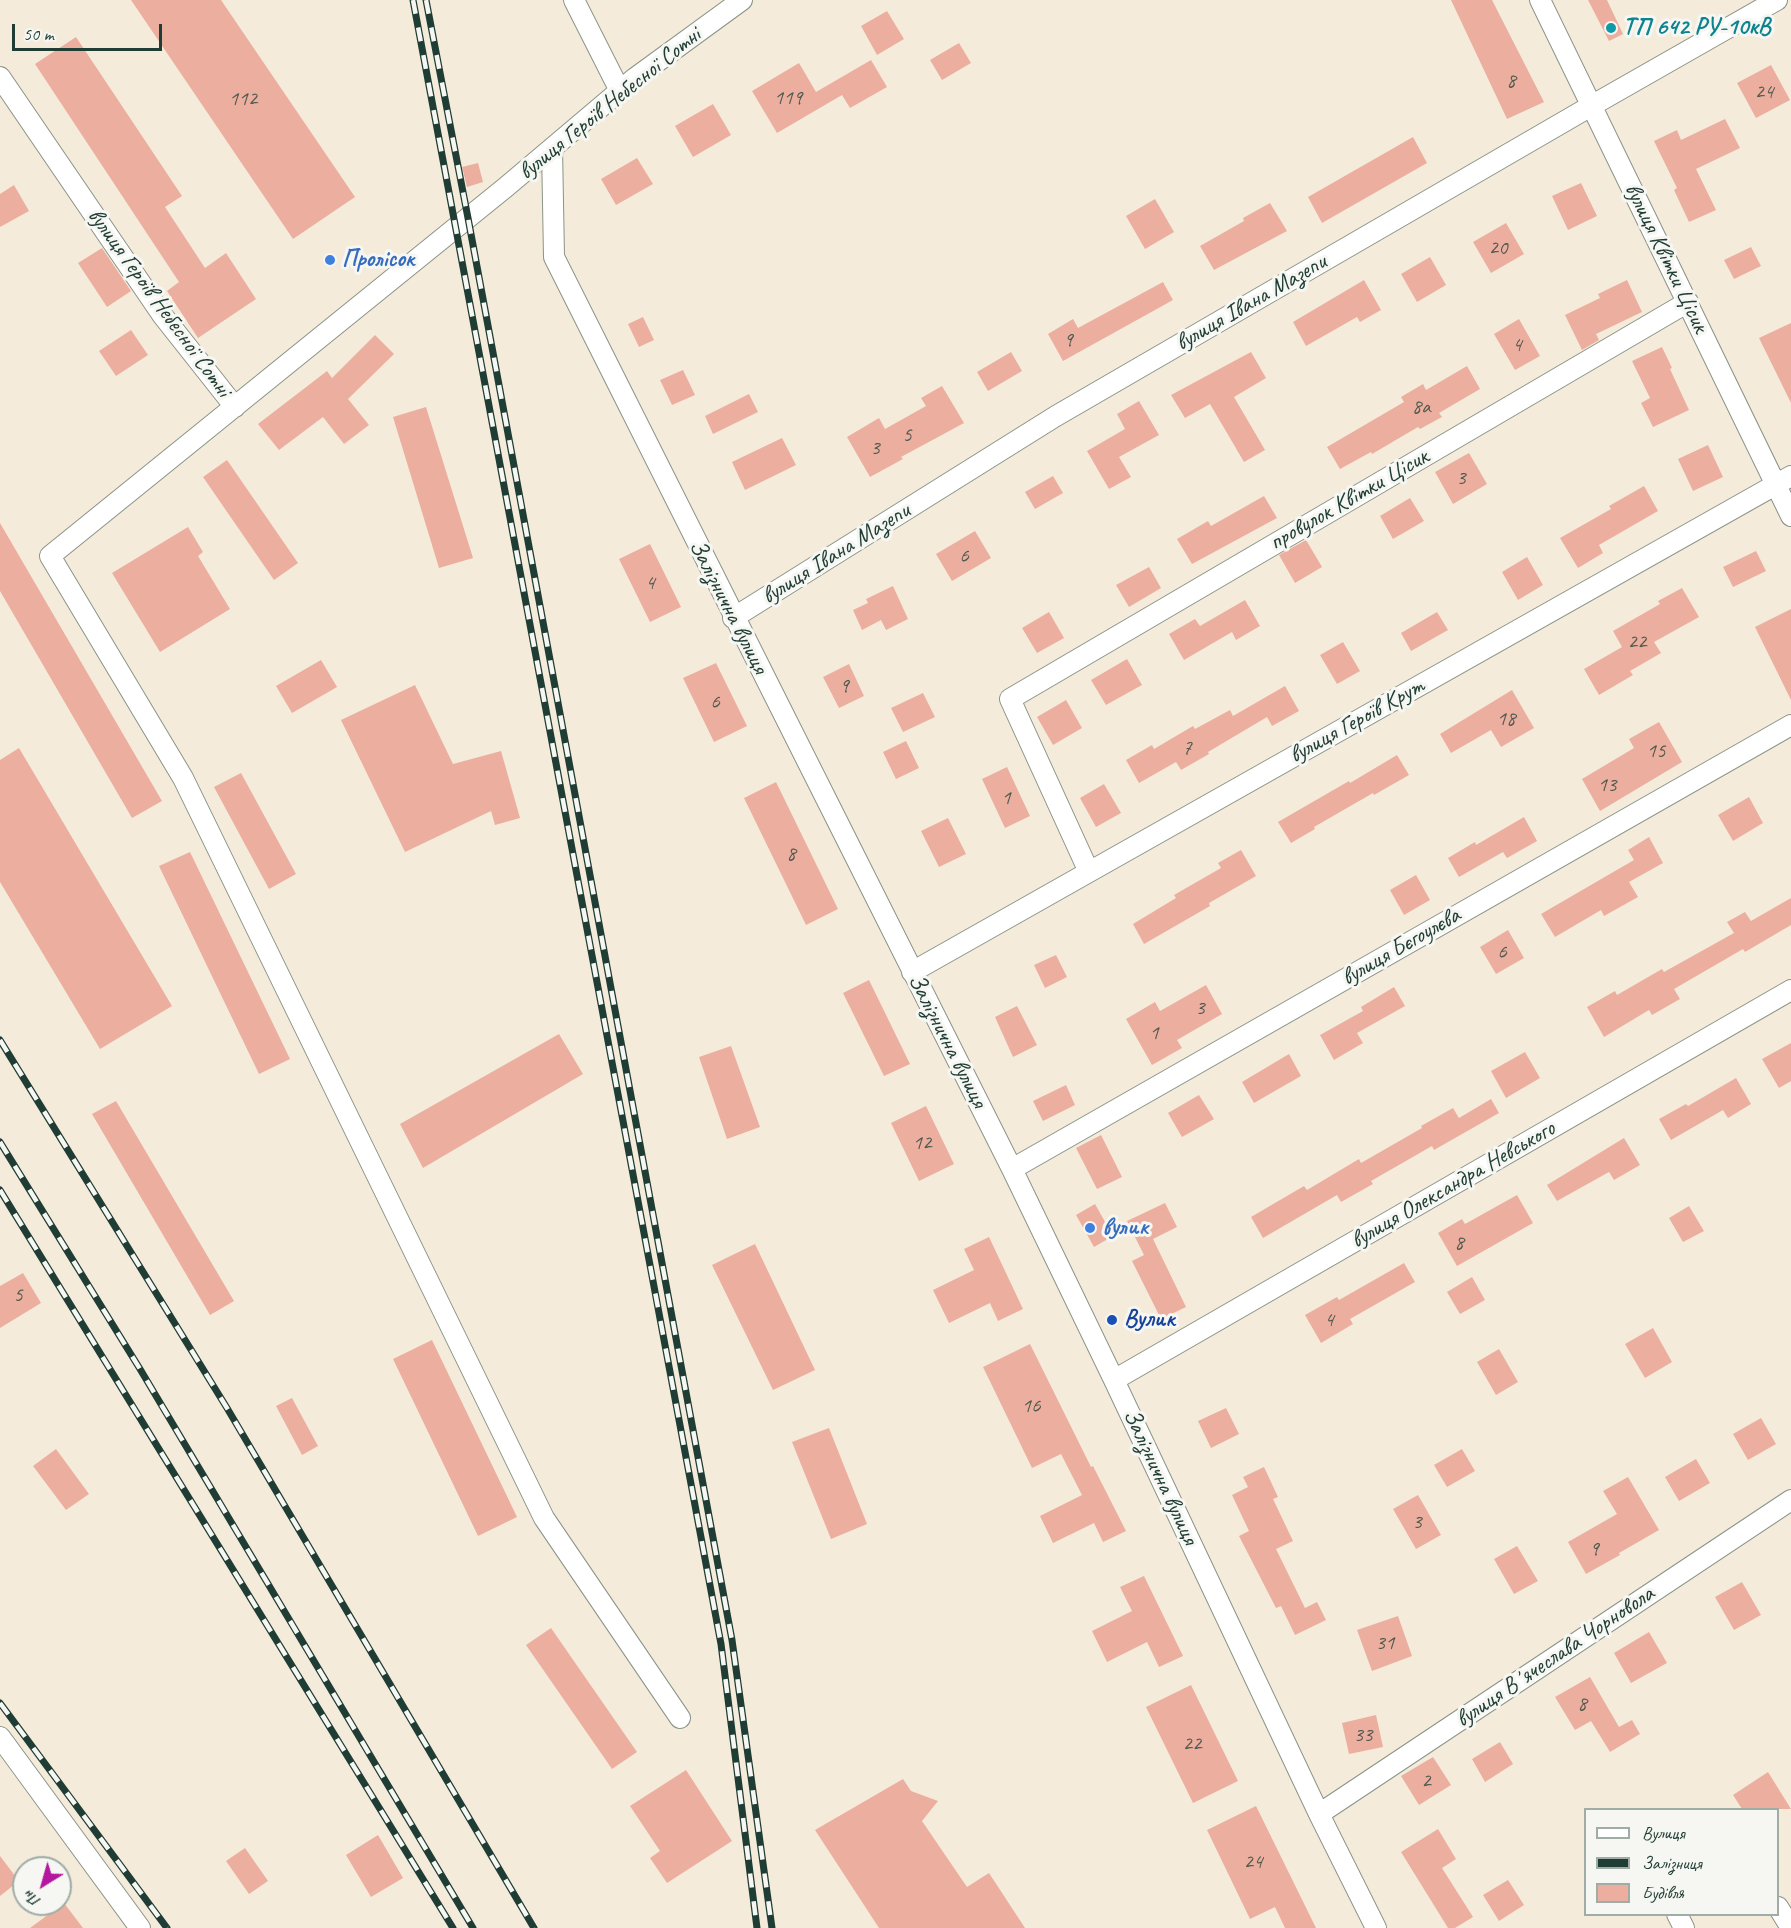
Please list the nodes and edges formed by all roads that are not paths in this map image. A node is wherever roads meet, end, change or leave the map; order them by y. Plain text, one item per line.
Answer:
1 (574, 0) edge
2 (742, 0) edge
3 (1540, 0) edge
4 (1777, 0) edge
5 (0, 77) edge
6 (620, 91) junction
7 (1591, 106) junction
8 (552, 148) junction
9 (1688, 302) junction
10 (235, 407) junction
11 (1783, 481) edge
12 (1791, 516) edge
13 (733, 618) junction
14 (1791, 725) edge
15 (1089, 872) junction
16 (912, 972) junction
17 (1791, 990) edge
18 (1012, 1169) junction
19 (1114, 1380) junction
20 (1791, 1500) edge
21 (680, 1718) dead end
22 (0, 1737) edge
23 (1319, 1814) junction
24 (140, 1928) edge
25 (1376, 1928) edge

1 - 6 street
2 - 6 street, вулиця Героїв Небесної Сотні
3 - 7 street, вулиця Квітки Цісик
4 - 7 street, вулиця Івана Мазепи
5 - 10 street, вулиця Героїв Небесної Сотні
6 - 8 street, вулиця Героїв Небесної Сотні
7 - 9 street, вулиця Квітки Цісик
7 - 13 street, вулиця Івана Мазепи
8 - 10 street, вулиця Героїв Небесної Сотні
8 - 13 street, Залізнична вулиця
9 - 11 street, вулиця Квітки Цісик
9 - 15 street, провулок Квітки Цісик
10 - 21 street
11 - 12 street, вулиця Квітки Цісик
11 - 15 street, вулиця Героїв Крут
13 - 16 street, Залізнична вулиця
14 - 18 street, вулиця Бєгоулєва
15 - 16 street, вулиця Героїв Крут
16 - 18 street, Залізнична вулиця
17 - 19 street, вулиця Олександра Невського
18 - 19 street, Залізнична вулиця
19 - 23 street, Залізнична вулиця
20 - 23 street, вулиця Вʼячеслава Чорновола
22 - 24 street
23 - 25 street, Залізнична вулиця

